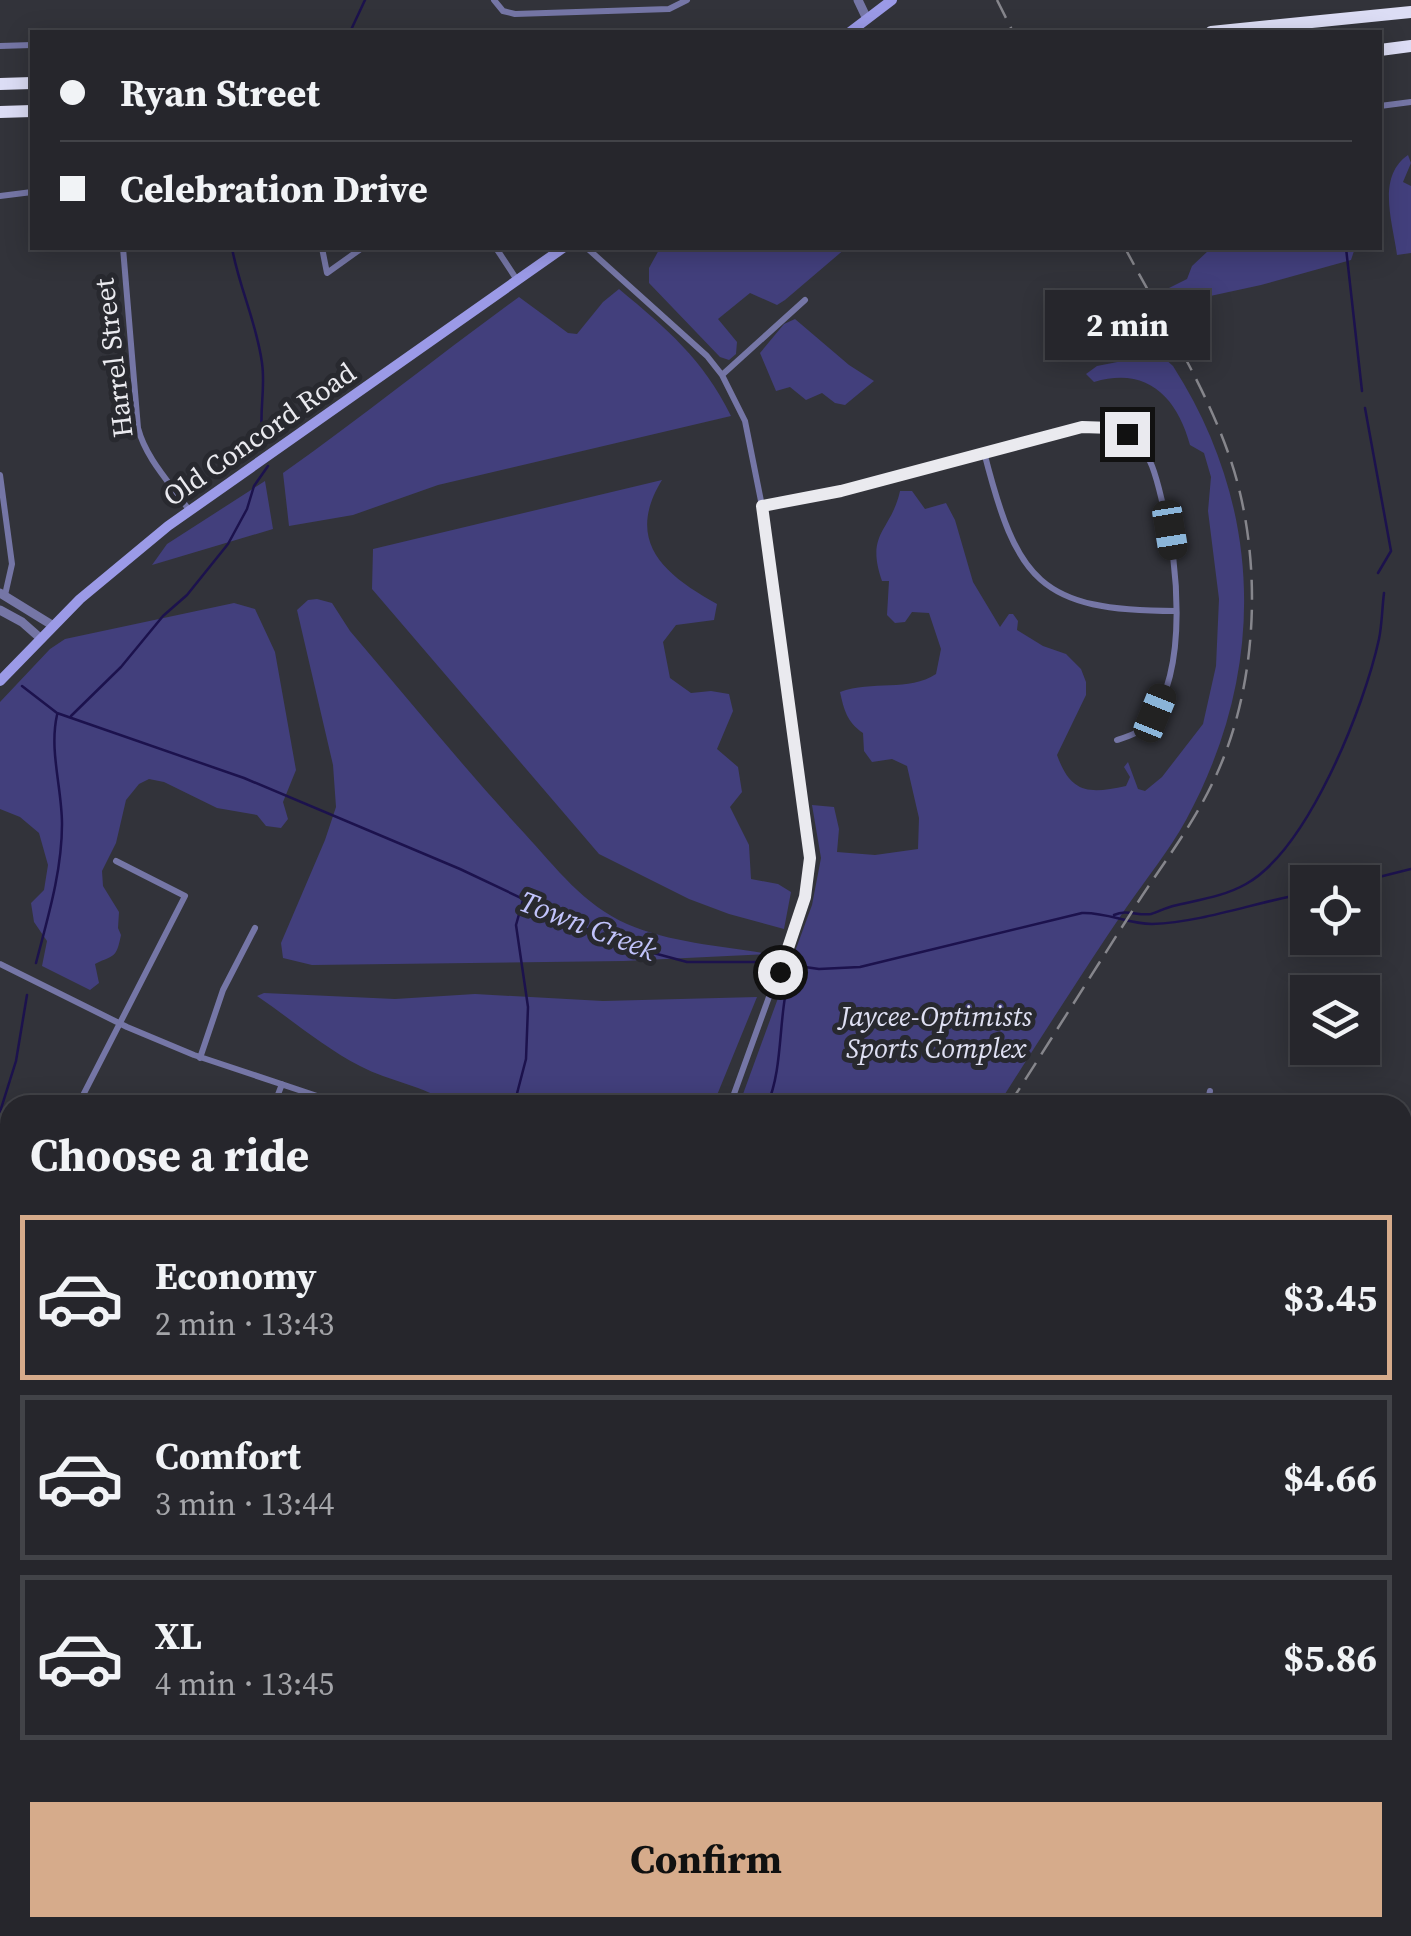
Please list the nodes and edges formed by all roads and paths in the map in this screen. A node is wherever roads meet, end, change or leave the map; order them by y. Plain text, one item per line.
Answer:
1 (494, 0) edge
2 (686, 0) edge
3 (858, 0) edge
4 (892, 0) edge
5 (1407, 12) edge
6 (868, 19) junction
7 (853, 30) edge
8 (1231, 30) edge
9 (30, 45) edge
10 (0, 46) edge
11 (1411, 48) edge
12 (1382, 50) edge
13 (30, 83) edge
14 (0, 84) edge
15 (1411, 102) edge
16 (1382, 106) edge
17 (0, 112) edge
18 (30, 112) edge
19 (30, 192) edge
20 (0, 196) edge
21 (123, 250) edge
22 (322, 250) edge
23 (359, 250) edge
24 (497, 250) edge
25 (561, 250) edge
26 (589, 250) edge
27 (517, 280) junction
28 (805, 300) dead end
29 (722, 375) junction
30 (984, 452) junction
31 (0, 475) edge
32 (1, 501) edge
33 (762, 506) junction
34 (189, 510) junction
35 (2, 596) edge
36 (0, 610) edge
37 (1176, 611) junction
38 (52, 624) junction
39 (40, 637) junction
40 (0, 682) edge
41 (1117, 740) dead end
42 (116, 861) dead end
43 (255, 928) dead end
44 (0, 964) edge
45 (119, 1023) junction
46 (200, 1058) junction
47 (282, 1084) junction
48 (1210, 1091) dead end
49 (83, 1095) edge
50 (278, 1095) edge
51 (314, 1095) edge
52 (734, 1095) edge
53 (1209, 1095) edge

1 - 2 street
3 - 6 street
4 - 6 main road
5 - 8 highway
6 - 7 main road
9 - 10 street
11 - 12 highway
13 - 14 highway
15 - 16 street
17 - 18 highway
19 - 20 street
21 - 34 street, Harrel Street
22 - 23 street
24 - 27 street
25 - 27 main road, Old Concord Road
26 - 29 street
27 - 34 main road, Old Concord Road
28 - 29 street
29 - 33 street
30 - 33 street
30 - 37 street
30 - 37 street
31 - 32 street
32 - 35 street
33 - 52 street
34 - 38 main road, Old Concord Road
35 - 38 street
36 - 39 street
37 - 41 street
38 - 39 main road, Old Concord Road
39 - 40 main road, Old Concord Road
42 - 45 street
43 - 46 street
44 - 45 street
45 - 46 street
45 - 49 street
46 - 47 street
47 - 50 street
47 - 51 street
48 - 53 street

